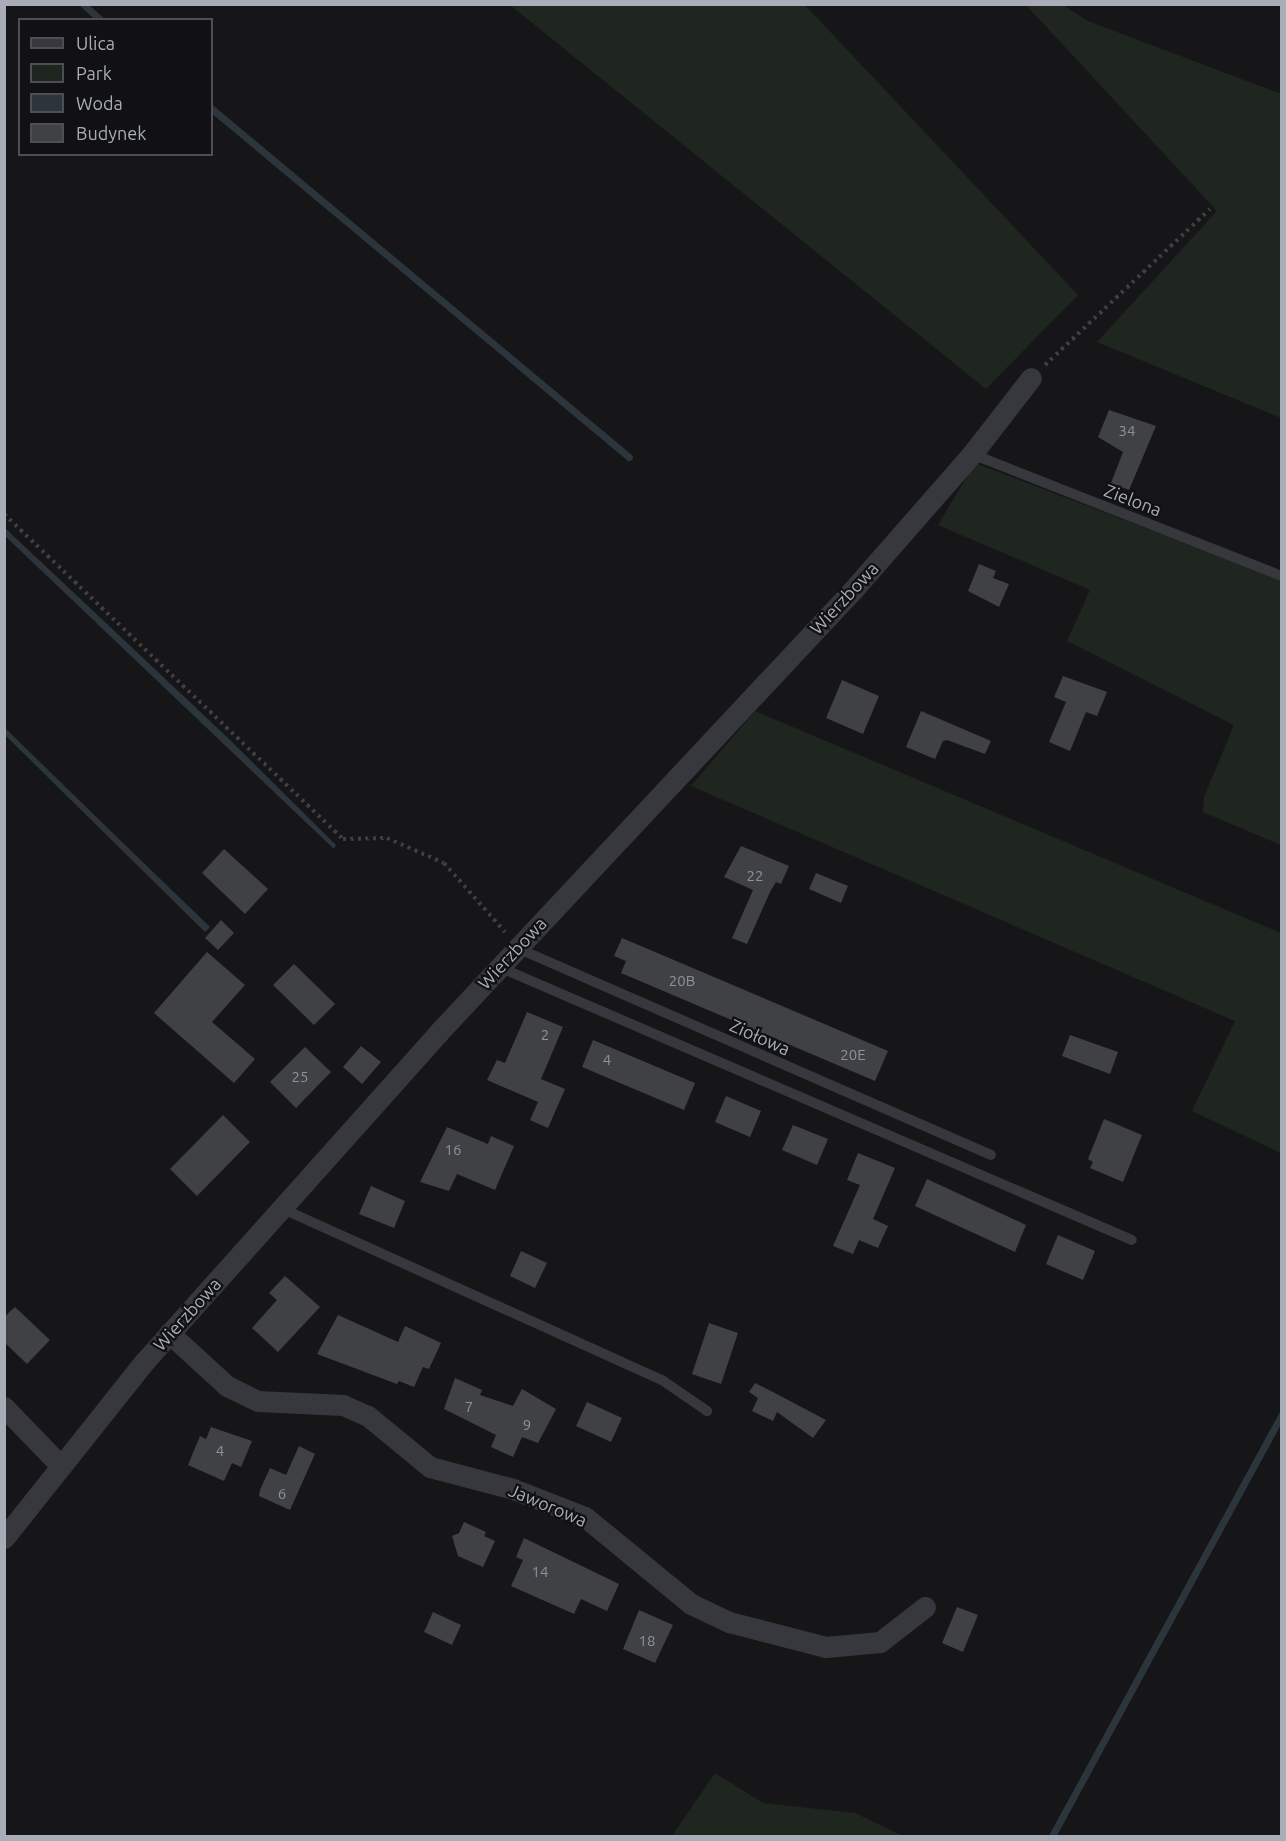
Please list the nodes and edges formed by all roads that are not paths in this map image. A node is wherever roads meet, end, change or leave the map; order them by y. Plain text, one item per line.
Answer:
1 (1031, 378) road end
2 (972, 454) junction
3 (1281, 576) edge
4 (516, 948) junction
5 (499, 967) junction
6 (991, 1155) dead end
7 (283, 1209) junction
8 (1132, 1240) dead end
9 (169, 1333) junction
10 (4, 1407) edge
11 (707, 1411) dead end
12 (60, 1465) junction
13 (4, 1538) edge
14 (926, 1607) dead end

1 - 2 street, Wierzbowa
2 - 3 lane, Zielona
2 - 4 street, Wierzbowa
4 - 5 street, Wierzbowa
4 - 6 lane, Ziołowa
5 - 7 street, Wierzbowa
5 - 8 lane
7 - 9 street, Wierzbowa
7 - 11 lane
9 - 12 street, Wierzbowa
9 - 14 street, Jaworowa
10 - 12 street
12 - 13 street, Wierzbowa

